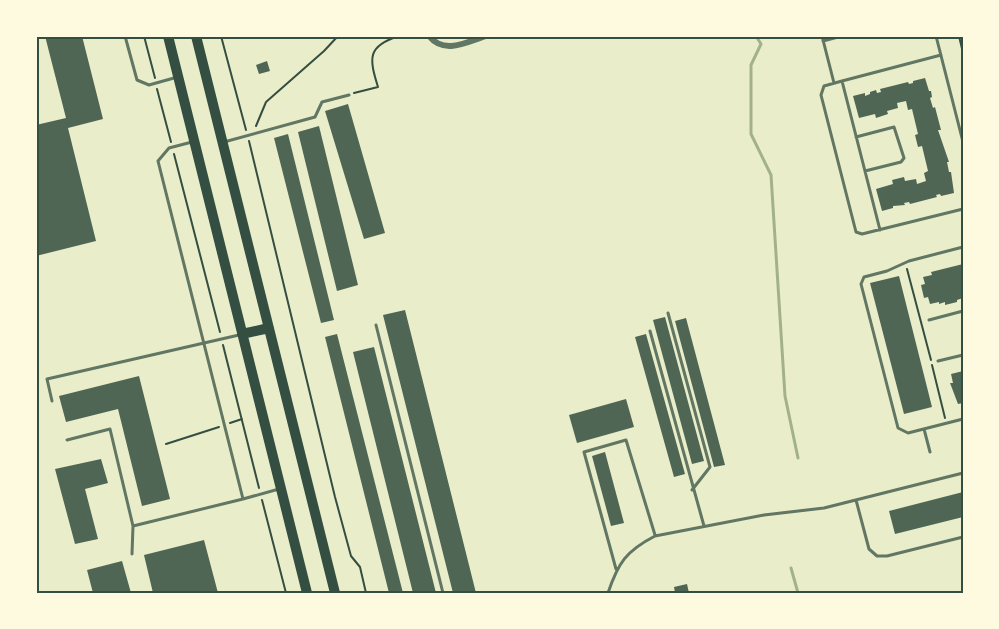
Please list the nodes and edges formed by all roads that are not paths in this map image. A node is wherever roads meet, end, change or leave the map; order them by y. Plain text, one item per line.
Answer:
1 (125, 36) edge
2 (168, 36) edge
3 (196, 36) edge
4 (429, 36) edge
5 (486, 36) edge
6 (822, 36) edge
7 (842, 36) edge
8 (936, 36) edge
9 (823, 41) junction
10 (941, 55) junction
11 (178, 77) junction
12 (842, 81) junction
13 (834, 83) junction
14 (349, 95) road end
15 (856, 136) junction
16 (194, 141) junction
17 (963, 142) edge
18 (223, 143) junction
19 (865, 171) junction
20 (963, 209) edge
21 (880, 230) junction
22 (963, 247) edge
23 (963, 311) edge
24 (668, 313) dead end
25 (929, 320) dead end
26 (376, 325) dead end
27 (269, 328) junction
28 (650, 331) dead end
29 (243, 334) junction
30 (204, 344) junction
31 (963, 355) edge
32 (938, 361) dead end
33 (52, 401) dead end
34 (963, 420) edge
35 (924, 429) junction
36 (67, 440) dead end
37 (930, 452) dead end
38 (963, 472) edge
39 (281, 488) junction
40 (692, 490) junction
41 (243, 499) junction
42 (856, 500) junction
43 (133, 526) junction
44 (704, 526) junction
45 (655, 536) junction
46 (963, 537) edge
47 (132, 554) dead end
48 (616, 569) junction
49 (307, 593) edge
50 (335, 593) edge
51 (443, 593) edge
52 (608, 593) edge

1 - 11 lane
2 - 11 main road
3 - 18 main road
4 - 5 street
6 - 9 lane
7 - 9 lane
8 - 10 lane
9 - 13 lane
10 - 12 lane
10 - 17 lane
11 - 16 main road
12 - 13 lane
12 - 15 lane
13 - 21 lane
14 - 18 lane
15 - 19 lane
15 - 19 lane
16 - 29 main road
16 - 30 lane
18 - 27 main road
19 - 21 lane
20 - 21 lane
22 - 35 lane
23 - 25 lane
24 - 40 lane
26 - 51 lane
27 - 29 main road
27 - 50 main road
28 - 40 lane
29 - 30 lane
29 - 39 main road
30 - 33 lane
30 - 41 lane
31 - 32 lane
34 - 35 lane
35 - 37 lane
36 - 43 lane
38 - 42 lane
39 - 41 lane
39 - 49 main road
40 - 44 lane
41 - 43 lane
42 - 44 lane
42 - 46 lane
43 - 47 lane
44 - 45 lane
45 - 48 lane
45 - 48 lane
48 - 52 lane

